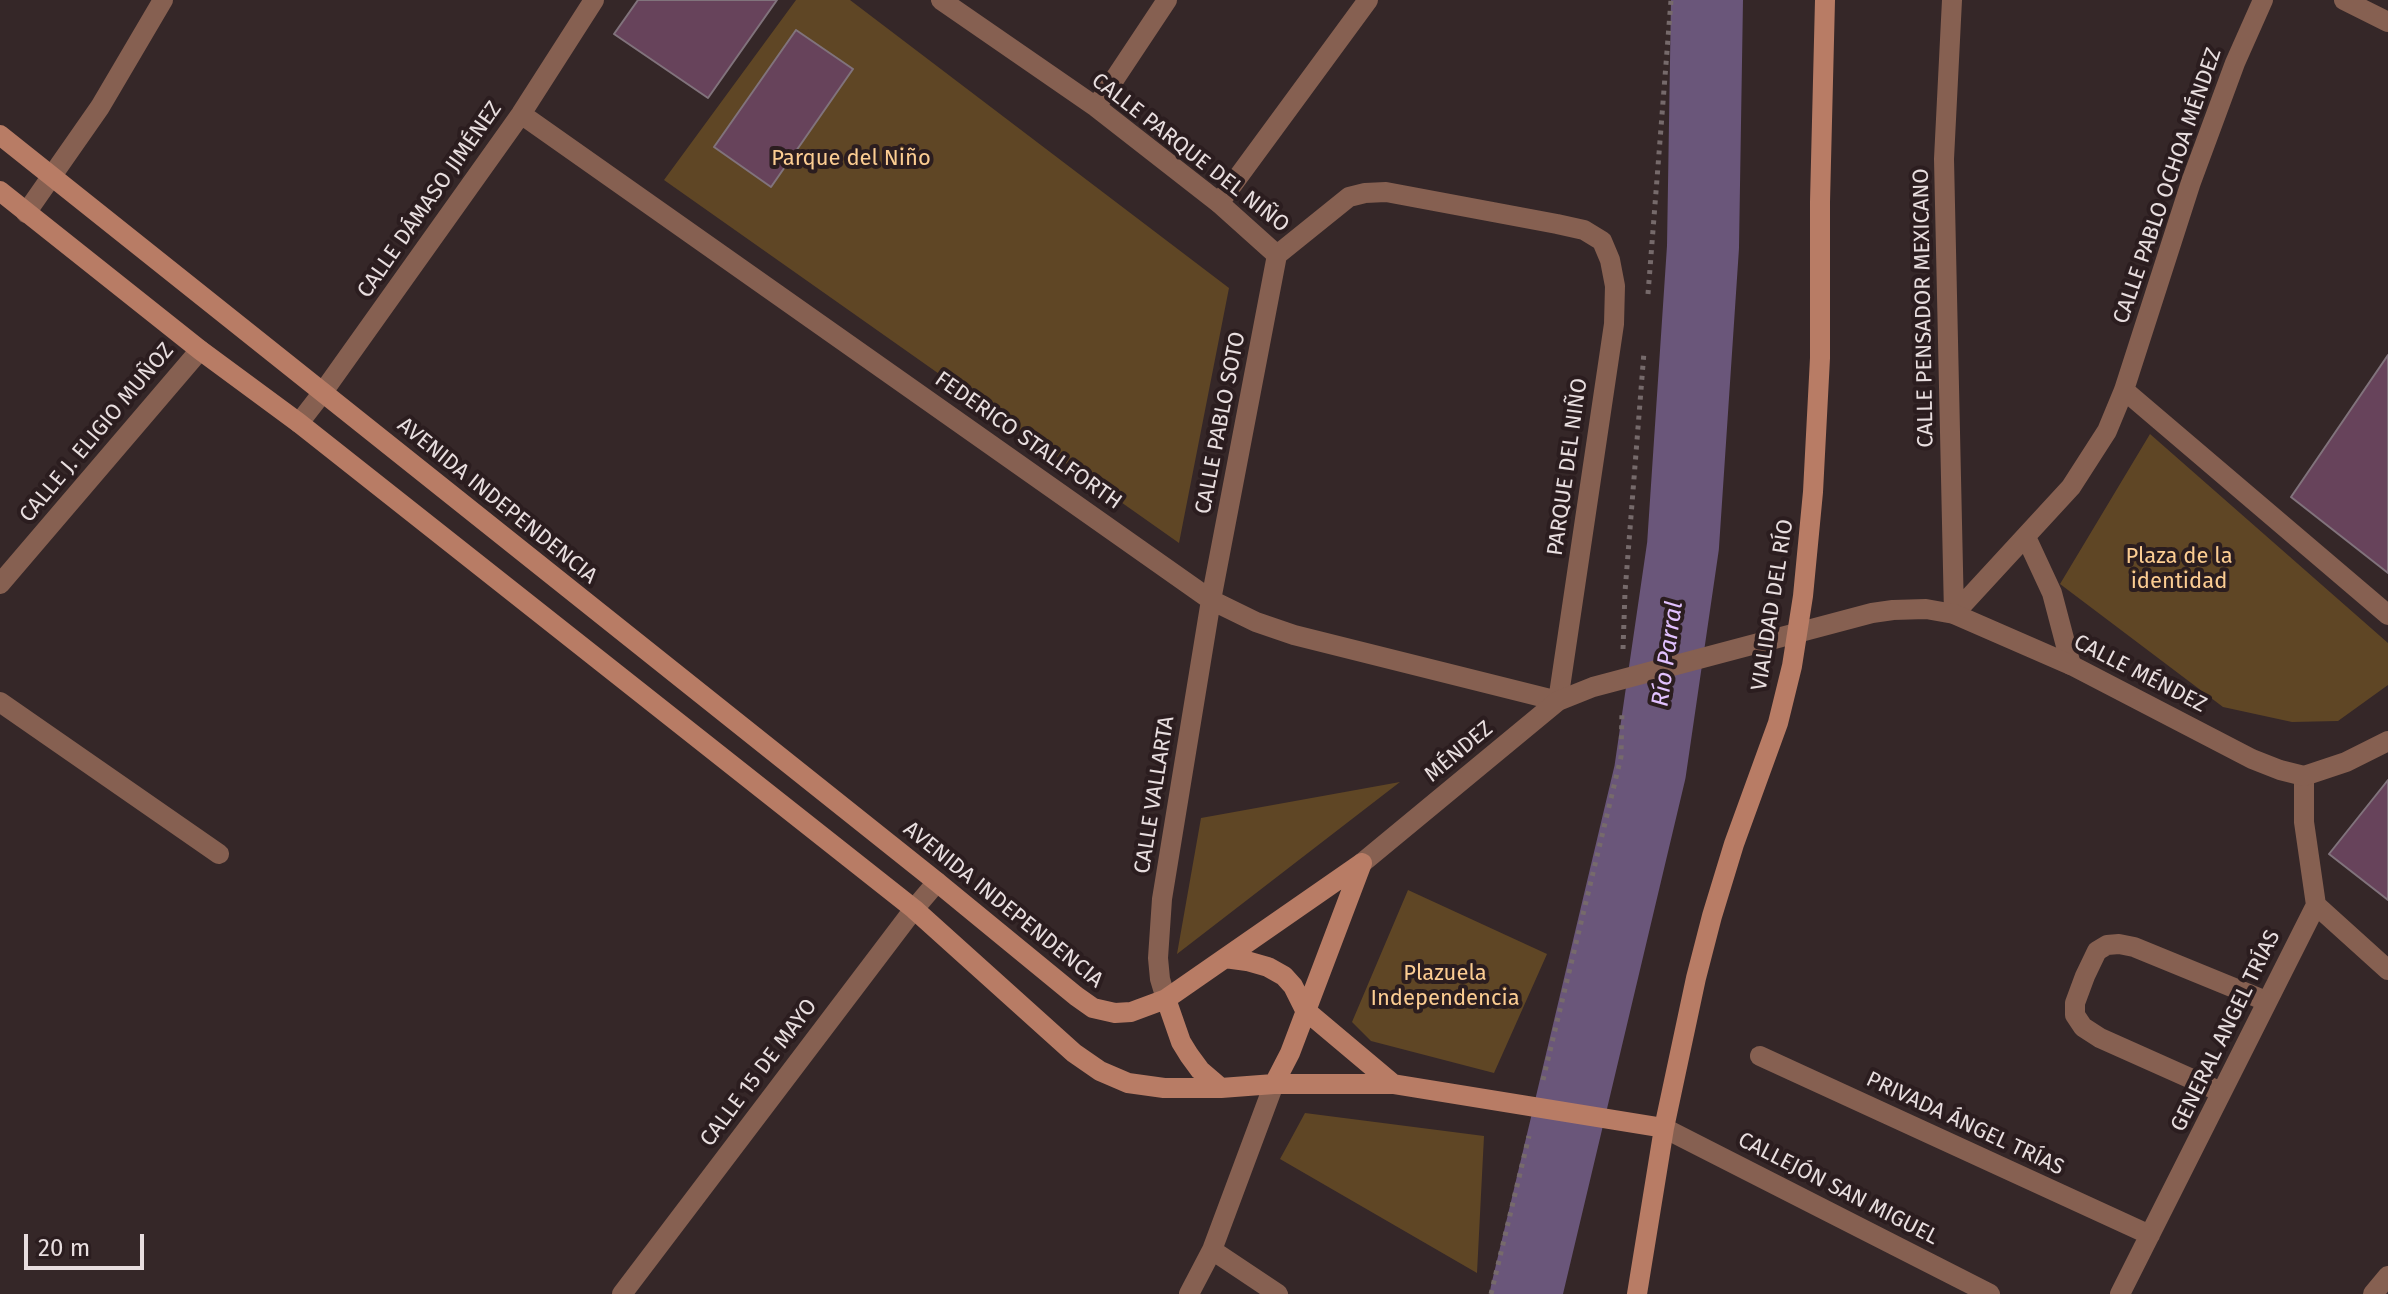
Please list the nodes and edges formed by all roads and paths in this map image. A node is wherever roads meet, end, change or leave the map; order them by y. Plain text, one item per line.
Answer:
1 (163, 0) edge
2 (594, 0) edge
3 (941, 0) edge
4 (1167, 0) edge
5 (1368, 0) edge
6 (1825, 0) edge
7 (1952, 0) edge
8 (2263, 0) edge
9 (2344, 0) edge
10 (2388, 22) edge
11 (1096, 107) junction
12 (521, 114) junction
13 (0, 135) edge
14 (52, 178) junction
15 (0, 191) edge
16 (1219, 203) junction
17 (26, 213) junction
18 (1602, 241) joint
19 (1277, 255) junction
20 (200, 350) junction
21 (2124, 390) junction
22 (323, 392) junction
23 (299, 423) junction
24 (2026, 537) junction
25 (0, 584) edge
26 (1211, 600) junction
27 (1872, 613) joint
28 (1954, 614) junction
29 (2388, 615) edge
30 (2071, 665) junction
31 (1558, 701) junction
32 (0, 702) edge
33 (2388, 741) edge
34 (2304, 776) junction
35 (219, 854) dead end
36 (1362, 863) junction
37 (937, 882) junction
38 (2316, 905) junction
39 (914, 909) junction
40 (1225, 958) junction
41 (2388, 970) edge
42 (1166, 999) junction
43 (2266, 1001) junction
44 (1305, 1010) junction
45 (1760, 1056) dead end
46 (1274, 1084) junction
47 (1393, 1084) junction
48 (1221, 1088) junction
49 (2221, 1092) junction
50 (1664, 1128) junction
51 (2150, 1235) junction
52 (1212, 1250) junction
53 (2388, 1276) edge
54 (622, 1294) edge
55 (1189, 1294) edge
56 (1278, 1294) edge
57 (1637, 1294) edge
58 (1990, 1294) edge
59 (2120, 1294) edge
60 (2373, 1294) edge

1 - 14 street
2 - 12 street, CALLE DÁMASO JIMÉNEZ
3 - 11 street, CALLE PARQUE DEL NIÑO
4 - 11 street
5 - 16 street
6 - 50 main road, VIALIDAD DEL RÍO
7 - 28 street, CALLE PENSADOR MEXICANO
8 - 21 street, CALLE PABLO OCHOA MÉNDEZ
9 - 10 street
11 - 16 street, CALLE PARQUE DEL NIÑO
12 - 22 street, CALLE DÁMASO JIMÉNEZ
12 - 26 street, FEDERICO STALLFORTH
13 - 14 main road, AVENIDA INDEPENDENCIA
14 - 17 street
14 - 22 main road, AVENIDA INDEPENDENCIA
15 - 17 main road
16 - 19 street, CALLE PARQUE DEL NIÑO
17 - 20 main road
18 - 19 street, CALLE PARQUE DEL NIÑO
18 - 31 street, PARQUE DEL NIÑO
19 - 26 street, CALLE PABLO SOTO
20 - 23 main road
20 - 25 street, CALLE J. ELIGIO MUÑOZ
21 - 24 street, CALLE PABLO OCHOA MÉNDEZ
21 - 29 street
22 - 23 street, CALLE DÁMASO JIMÉNEZ
22 - 37 main road, AVENIDA INDEPENDENCIA
23 - 39 main road
24 - 28 street, CALLE PABLO OCHOA MÉNDEZ
24 - 30 street
26 - 31 street, FEDERICO STALLFORTH
26 - 42 street, CALLE VALLARTA
27 - 28 street, CALLE MÉNDEZ
27 - 31 street, MÉNDEZ
28 - 30 street, CALLE MÉNDEZ
30 - 34 street, CALLE MÉNDEZ
31 - 36 street, MÉNDEZ
32 - 35 street
33 - 34 street
34 - 38 street
36 - 40 main road, AVENIDA INDEPENDENCIA
36 - 44 main road
37 - 39 street, CALLE 15 DE MAYO
37 - 42 main road, AVENIDA INDEPENDENCIA
38 - 41 street
38 - 43 street, GENERAL ANGEL TRÍAS
39 - 48 main road
39 - 54 street, CALLE 15 DE MAYO
40 - 42 main road, AVENIDA INDEPENDENCIA
40 - 44 main road
42 - 48 main road
43 - 49 street, GENERAL ANGEL TRÍAS
43 - 49 street
44 - 46 main road
44 - 47 main road
45 - 51 street, PRIVADA ÁNGEL TRÍAS
46 - 47 main road
46 - 48 main road
46 - 52 street
47 - 50 main road
49 - 51 street, GENERAL ANGEL TRÍAS
50 - 57 main road, VIALIDAD DEL RÍO
50 - 58 street, CALLEJÓN SAN MIGUEL
51 - 59 street, GENERAL ANGEL TRÍAS
52 - 55 street
52 - 56 street
53 - 60 street

